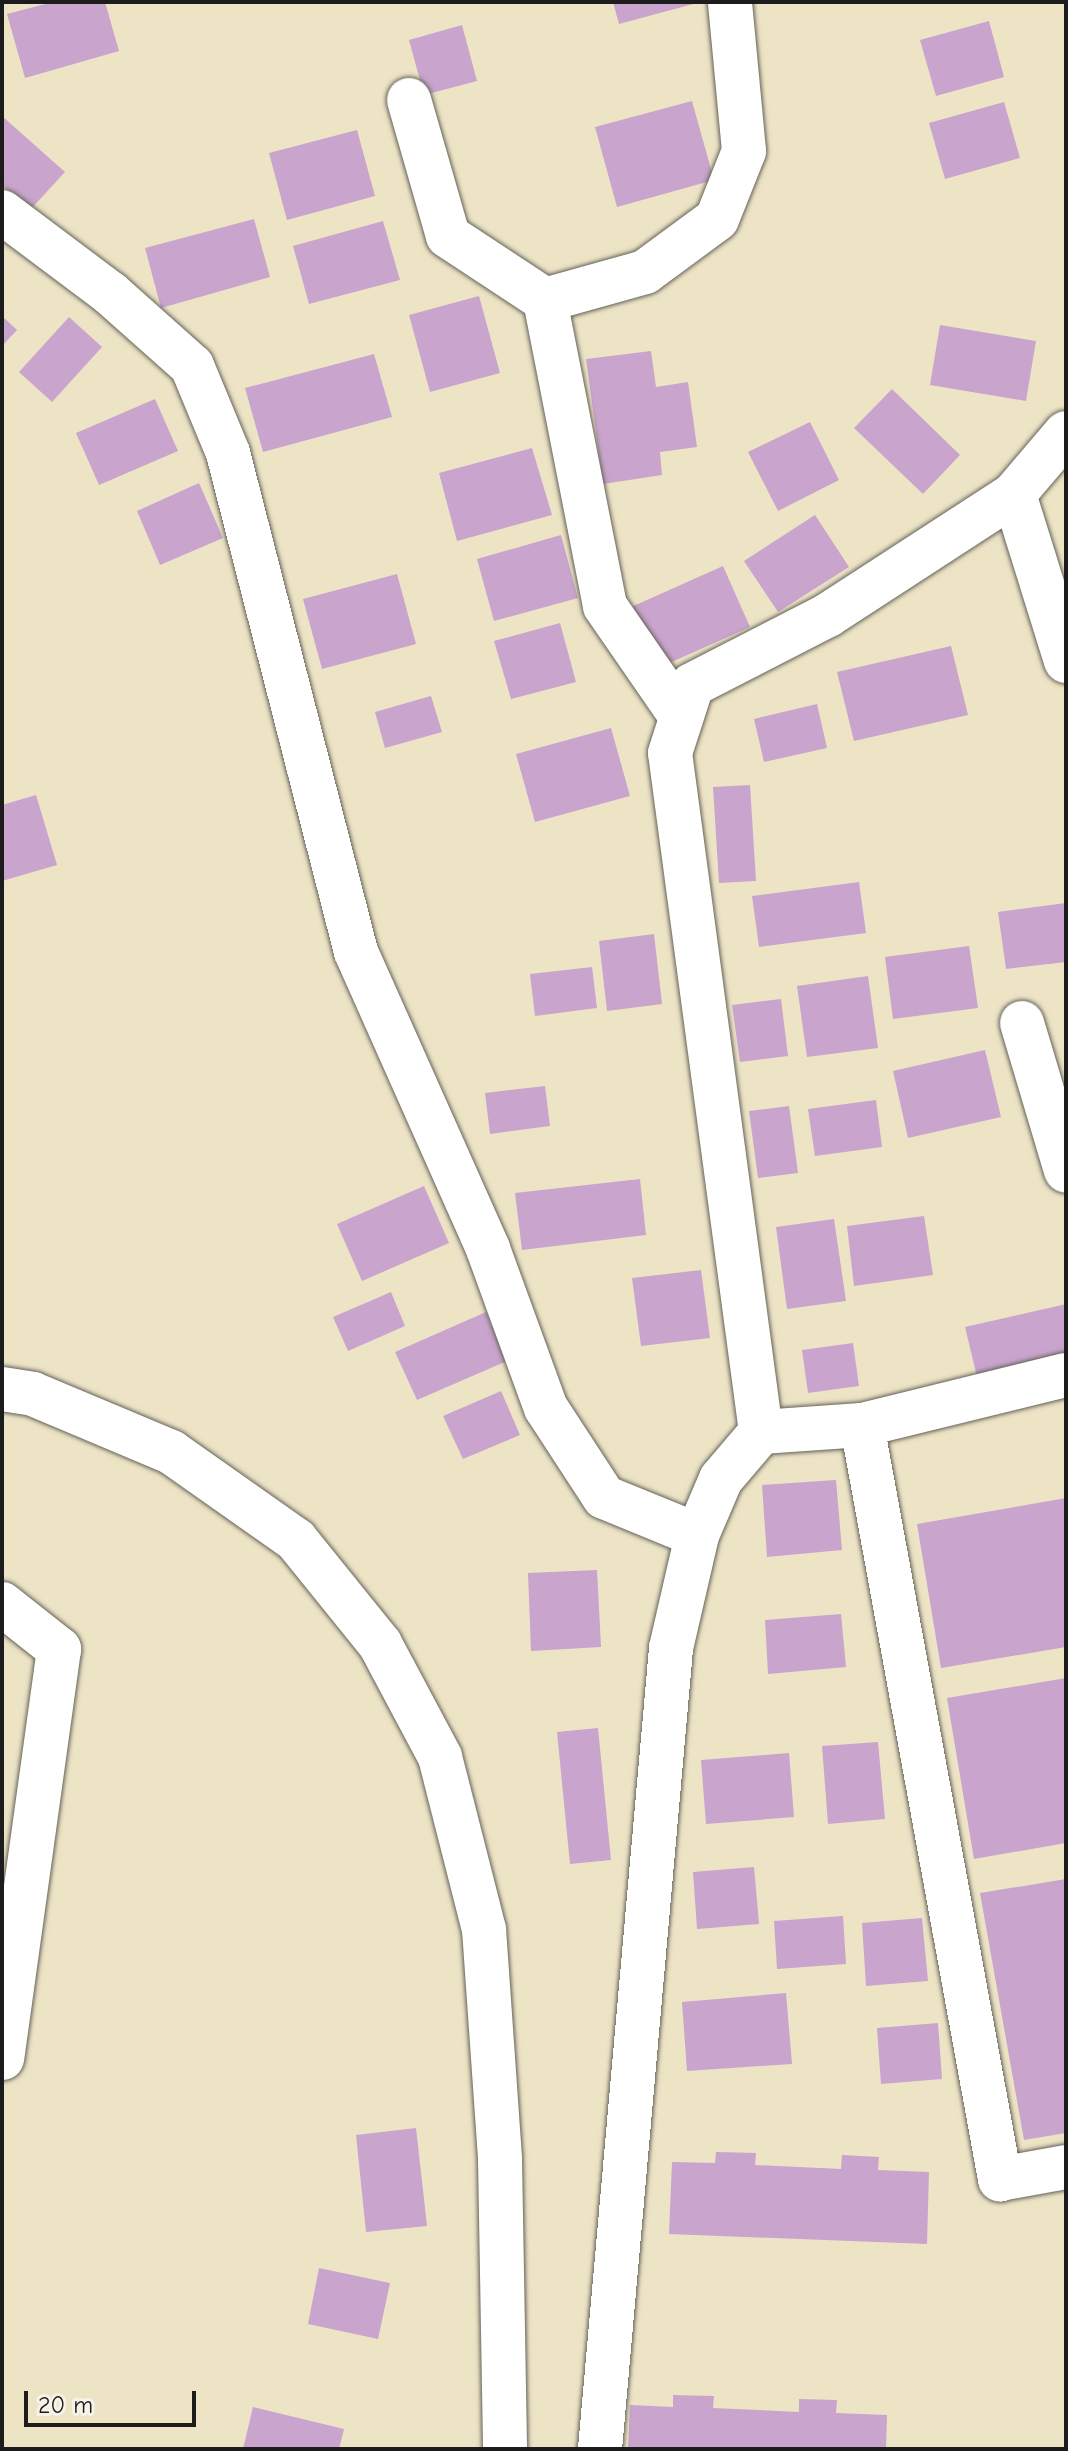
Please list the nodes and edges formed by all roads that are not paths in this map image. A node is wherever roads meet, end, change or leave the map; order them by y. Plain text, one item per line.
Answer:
1 (730, 2) edge
2 (409, 100) dead end
3 (2, 212) edge
4 (545, 300) junction
5 (1066, 433) edge
6 (1014, 494) junction
7 (1066, 661) edge
8 (681, 716) junction
9 (1022, 1023) dead end
10 (1066, 1171) edge
11 (1066, 1375) edge
12 (2, 1389) edge
13 (862, 1425) junction
14 (761, 1432) junction
15 (697, 1535) junction
16 (2, 1604) edge
17 (2, 2058) edge
18 (1066, 2167) edge
19 (505, 2449) edge
20 (600, 2449) edge

1 - 4 street
2 - 4 street
3 - 15 street
4 - 8 street
5 - 6 street
6 - 7 street
6 - 8 street
8 - 14 street
9 - 10 street
11 - 13 street
12 - 19 street
13 - 14 street
13 - 18 street
14 - 15 street
15 - 20 street
16 - 17 street

